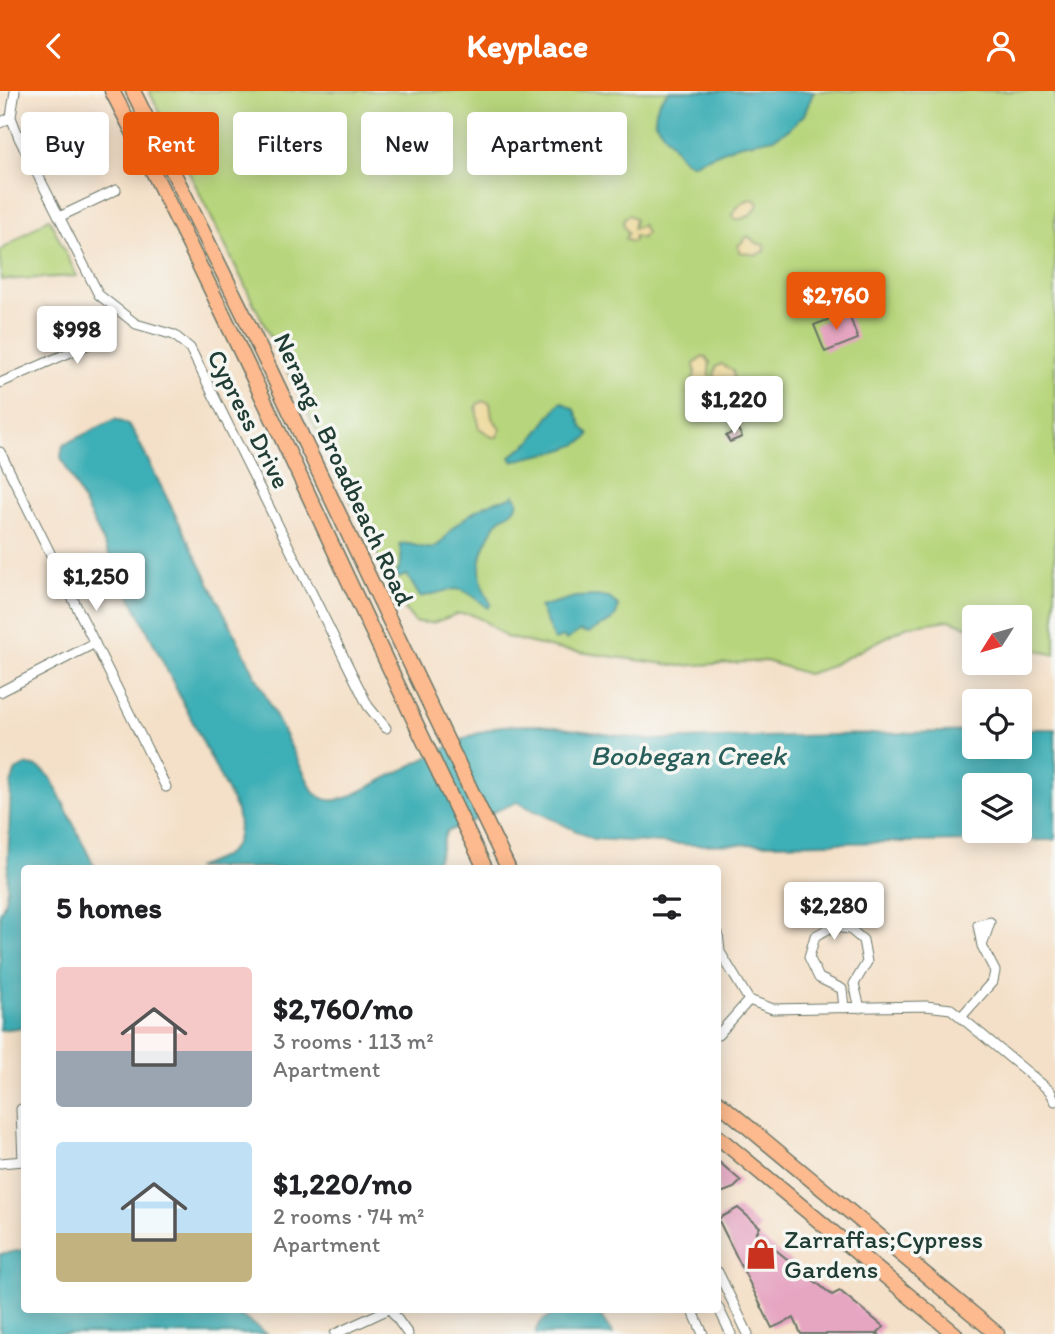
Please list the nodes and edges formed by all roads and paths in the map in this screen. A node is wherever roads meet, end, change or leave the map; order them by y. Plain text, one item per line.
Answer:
1 (15, 91) edge
2 (112, 91) edge
3 (133, 91) edge
4 (11, 117) junction
5 (0, 123) edge
6 (117, 190) dead end
7 (59, 217) junction
8 (112, 307) junction
9 (0, 383) edge
10 (0, 452) edge
11 (95, 643) junction
12 (0, 692) edge
13 (387, 727) dead end
14 (166, 787) dead end
15 (484, 865) edge
16 (507, 865) edge
17 (982, 946) dead end
18 (721, 954) edge
19 (749, 1000) junction
20 (844, 1008) junction
21 (860, 1008) junction
22 (961, 1017) junction
23 (721, 1032) edge
24 (1055, 1101) edge
25 (721, 1104) edge
26 (721, 1139) edge
27 (21, 1161) edge
28 (0, 1163) edge
29 (721, 1278) edge
30 (380, 1313) edge
31 (393, 1313) edge
32 (694, 1313) edge
33 (721, 1313) edge
34 (335, 1334) edge
35 (408, 1334) edge
36 (703, 1334) edge
37 (731, 1334) edge
38 (748, 1334) edge
39 (955, 1334) edge
40 (997, 1334) edge

1 - 4 street
2 - 15 main road, Nerang - Broadbeach Road
3 - 16 main road, Nerang - Broadbeach Road
4 - 5 street
4 - 7 street, Cypress Drive
6 - 7 street
7 - 8 street, Cypress Drive
8 - 9 street
8 - 13 street, Cypress Drive
10 - 11 street
11 - 12 street
11 - 14 street
17 - 22 street
18 - 19 street
19 - 20 street
19 - 23 street
20 - 21 street
20 - 21 street
21 - 22 street
22 - 24 street
25 - 40 main road
26 - 39 main road
27 - 28 street
29 - 38 street
30 - 34 street
31 - 35 street
32 - 36 street
33 - 37 street

